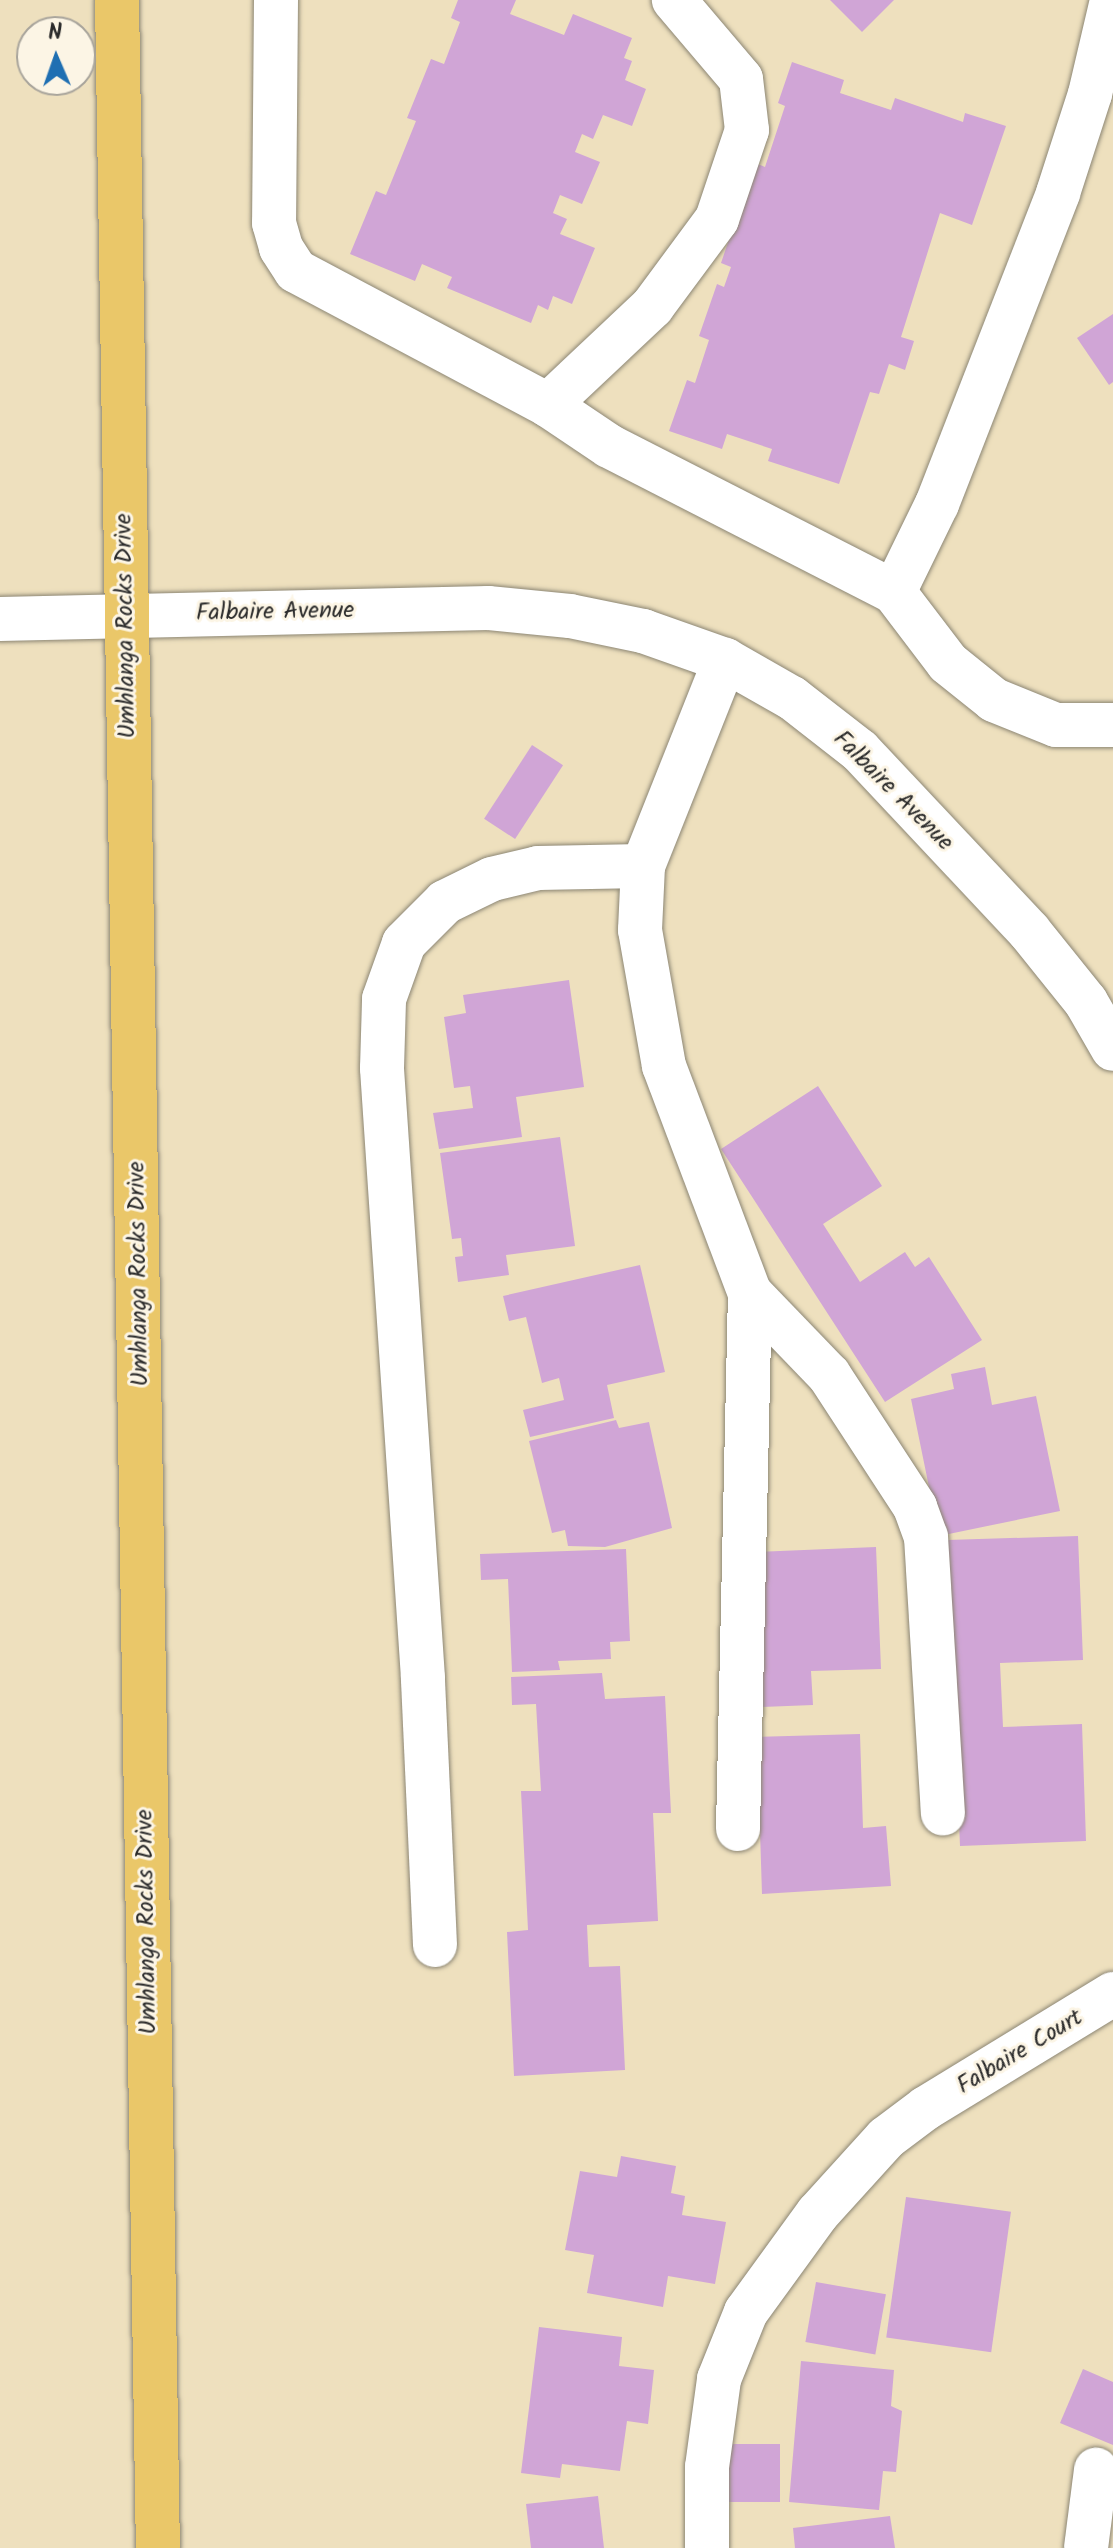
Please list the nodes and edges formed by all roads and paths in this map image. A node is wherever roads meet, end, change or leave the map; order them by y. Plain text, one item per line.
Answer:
1 (117, 0) edge
2 (276, 0) edge
3 (674, 0) edge
4 (1112, 0) edge
5 (548, 405) junction
6 (894, 592) junction
7 (126, 615) junction
8 (0, 619) edge
9 (725, 660) junction
10 (1113, 725) edge
11 (643, 866) junction
12 (1113, 1049) edge
13 (750, 1293) junction
14 (943, 1813) dead end
15 (738, 1829) dead end
16 (435, 1945) dead end
17 (1113, 1994) edge
18 (1096, 2470) dead end
19 (158, 2548) edge
20 (707, 2548) edge
21 (1086, 2548) edge

1 - 7 main road, Umhlanga Rocks Drive
2 - 5 street
3 - 5 street
4 - 6 street
5 - 6 street
6 - 10 street
7 - 8 street, Falbaire Avenue
7 - 9 street, Falbaire Avenue
7 - 19 main road, Umhlanga Rocks Drive
9 - 11 street
9 - 12 street, Falbaire Avenue
11 - 13 street
11 - 16 street
13 - 14 street
13 - 15 street
17 - 20 street, Falbaire Court
18 - 21 street

